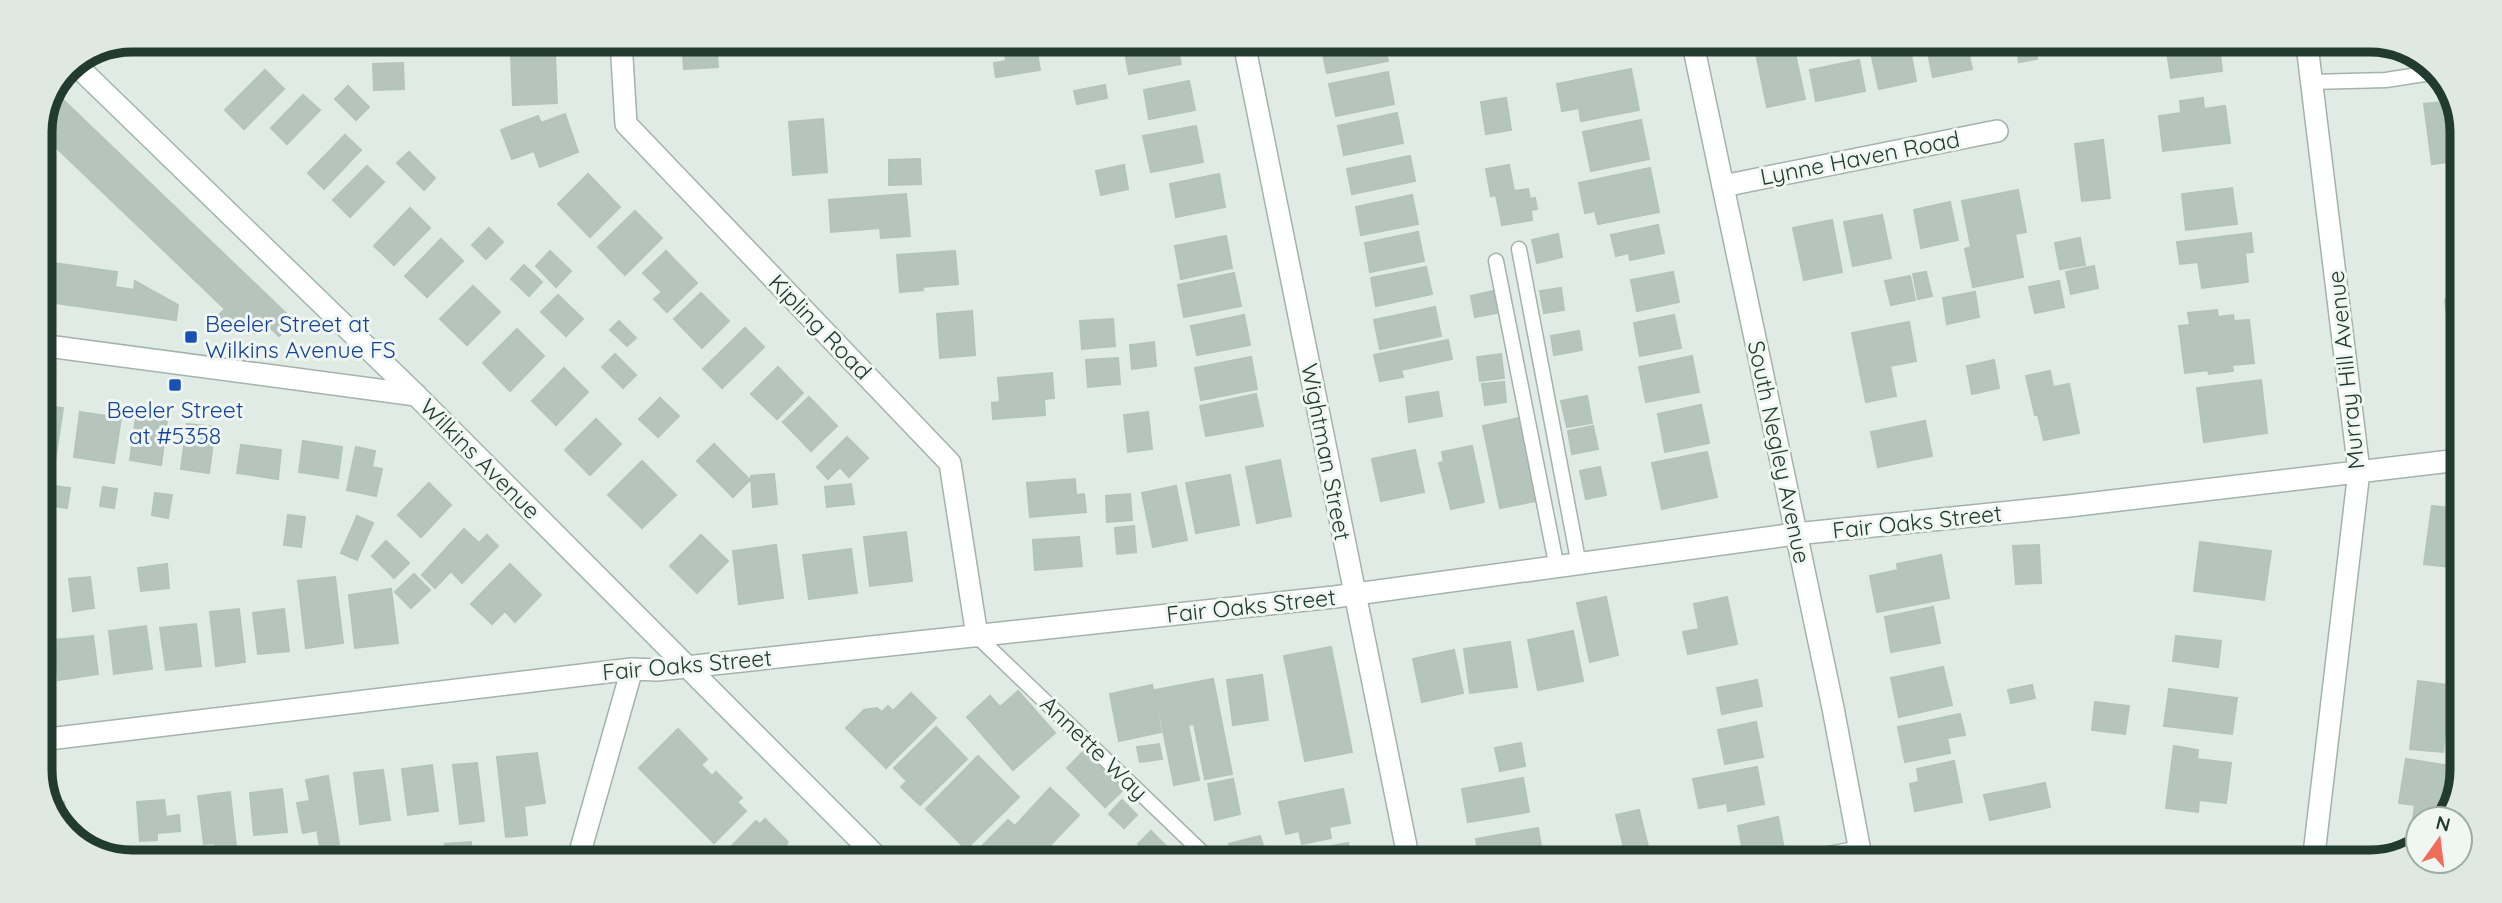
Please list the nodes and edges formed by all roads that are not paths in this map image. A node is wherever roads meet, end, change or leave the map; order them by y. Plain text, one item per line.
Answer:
1 (622, 52) edge
2 (1246, 52) edge
3 (1695, 52) edge
4 (2308, 52) edge
5 (82, 71) edge
6 (2424, 74) edge
7 (2311, 82) junction
8 (1997, 131) dead end
9 (1723, 186) junction
10 (1519, 249) dead end
11 (1496, 261) dead end
12 (52, 347) edge
13 (416, 395) junction
14 (2450, 461) edge
15 (2359, 471) junction
16 (1796, 534) junction
17 (1578, 565) junction
18 (1557, 568) junction
19 (1354, 595) junction
20 (977, 636) junction
21 (686, 667) junction
22 (632, 669) junction
23 (53, 738) edge
24 (581, 850) edge
25 (870, 850) edge
26 (1200, 850) edge
27 (1407, 850) edge
28 (1860, 850) edge
29 (2315, 850) edge

1 - 20 street, Kipling Road
2 - 19 street, Wightman Street
3 - 9 street, South Negley Avenue
4 - 7 street, Murray Hill Avenue
5 - 13 street, Wilkins Avenue
6 - 7 lane
7 - 15 street, Murray Hill Avenue
8 - 9 street, Lynne Haven Road
9 - 16 street, South Negley Avenue
10 - 17 lane
11 - 18 lane
12 - 13 street
13 - 21 street, Wilkins Avenue
14 - 15 street, Fair Oaks Street
15 - 16 street, Fair Oaks Street
15 - 29 street, Murray Hill Avenue
16 - 17 street, Fair Oaks Street
16 - 28 street, South Negley Avenue
17 - 18 street, Fair Oaks Street
18 - 19 street, Fair Oaks Street
19 - 20 street, Fair Oaks Street
19 - 27 street, Wightman Street
20 - 21 street, Fair Oaks Street
20 - 26 lane, Annette Way
21 - 22 street, Fair Oaks Street
21 - 25 street, Wilkins Avenue
22 - 23 street, Fair Oaks Street
22 - 24 street

